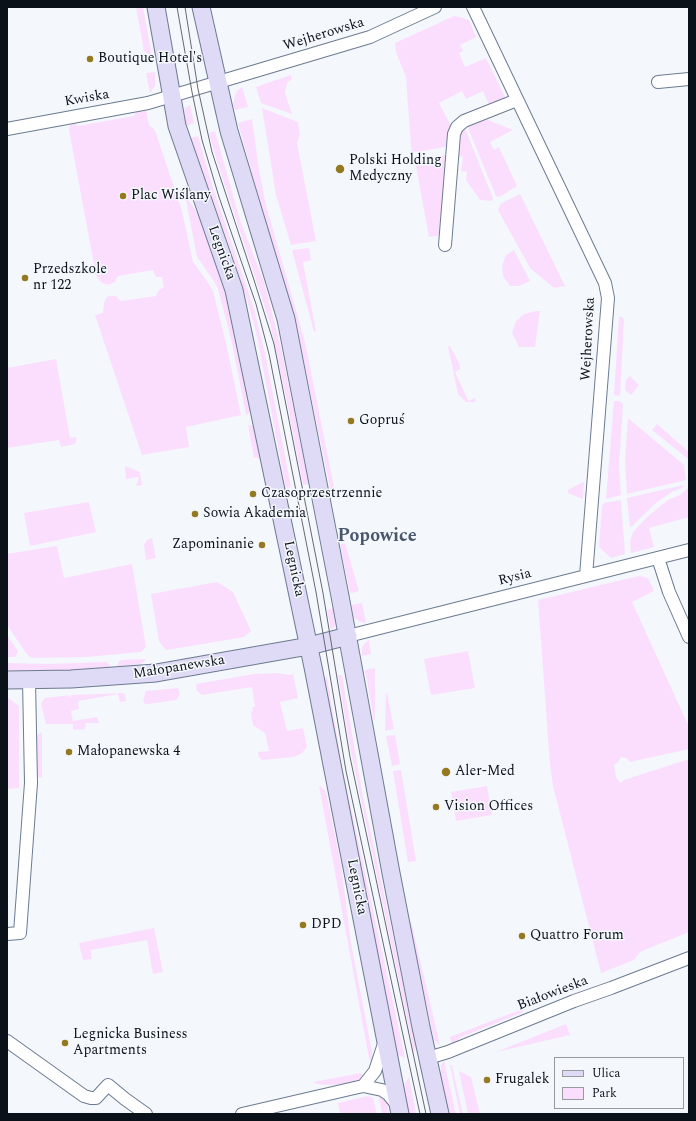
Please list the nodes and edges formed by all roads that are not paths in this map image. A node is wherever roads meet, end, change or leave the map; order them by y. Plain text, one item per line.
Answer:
1 (156, 7) edge
2 (201, 7) edge
3 (435, 7) edge
4 (473, 7) edge
5 (689, 79) edge
6 (218, 82) junction
7 (658, 82) dead end
8 (171, 96) junction
9 (517, 100) junction
10 (7, 129) edge
11 (445, 245) dead end
12 (689, 550) edge
13 (658, 558) junction
14 (586, 576) junction
15 (348, 636) junction
16 (689, 637) edge
17 (309, 646) junction
18 (7, 680) edge
19 (29, 680) junction
20 (7, 934) edge
21 (689, 958) edge
22 (386, 1039) junction
23 (7, 1041) edge
24 (428, 1058) junction
25 (363, 1086) junction
26 (400, 1110) edge
27 (146, 1114) edge
28 (242, 1114) edge
29 (440, 1114) edge

1 - 8 main road, Legnicka
2 - 6 main road
3 - 6 street, Wejherowska
4 - 9 street, Wejherowska
5 - 7 street
6 - 8 street, Wejherowska
6 - 15 main road
8 - 10 street, Kwiska
8 - 17 main road, Legnicka
9 - 11 street
9 - 14 street, Wejherowska
12 - 13 street, Rysia
13 - 14 street, Rysia
13 - 16 street
14 - 15 street, Rysia
15 - 17 main road, Małopanewska
15 - 24 main road
17 - 19 main road, Małopanewska
17 - 22 main road, Legnicka
18 - 19 main road, Małopanewska
19 - 20 street
21 - 24 street, Białowieska
22 - 25 street
22 - 26 main road, Legnicka
23 - 27 street
24 - 29 main road
25 - 26 street
25 - 28 street

